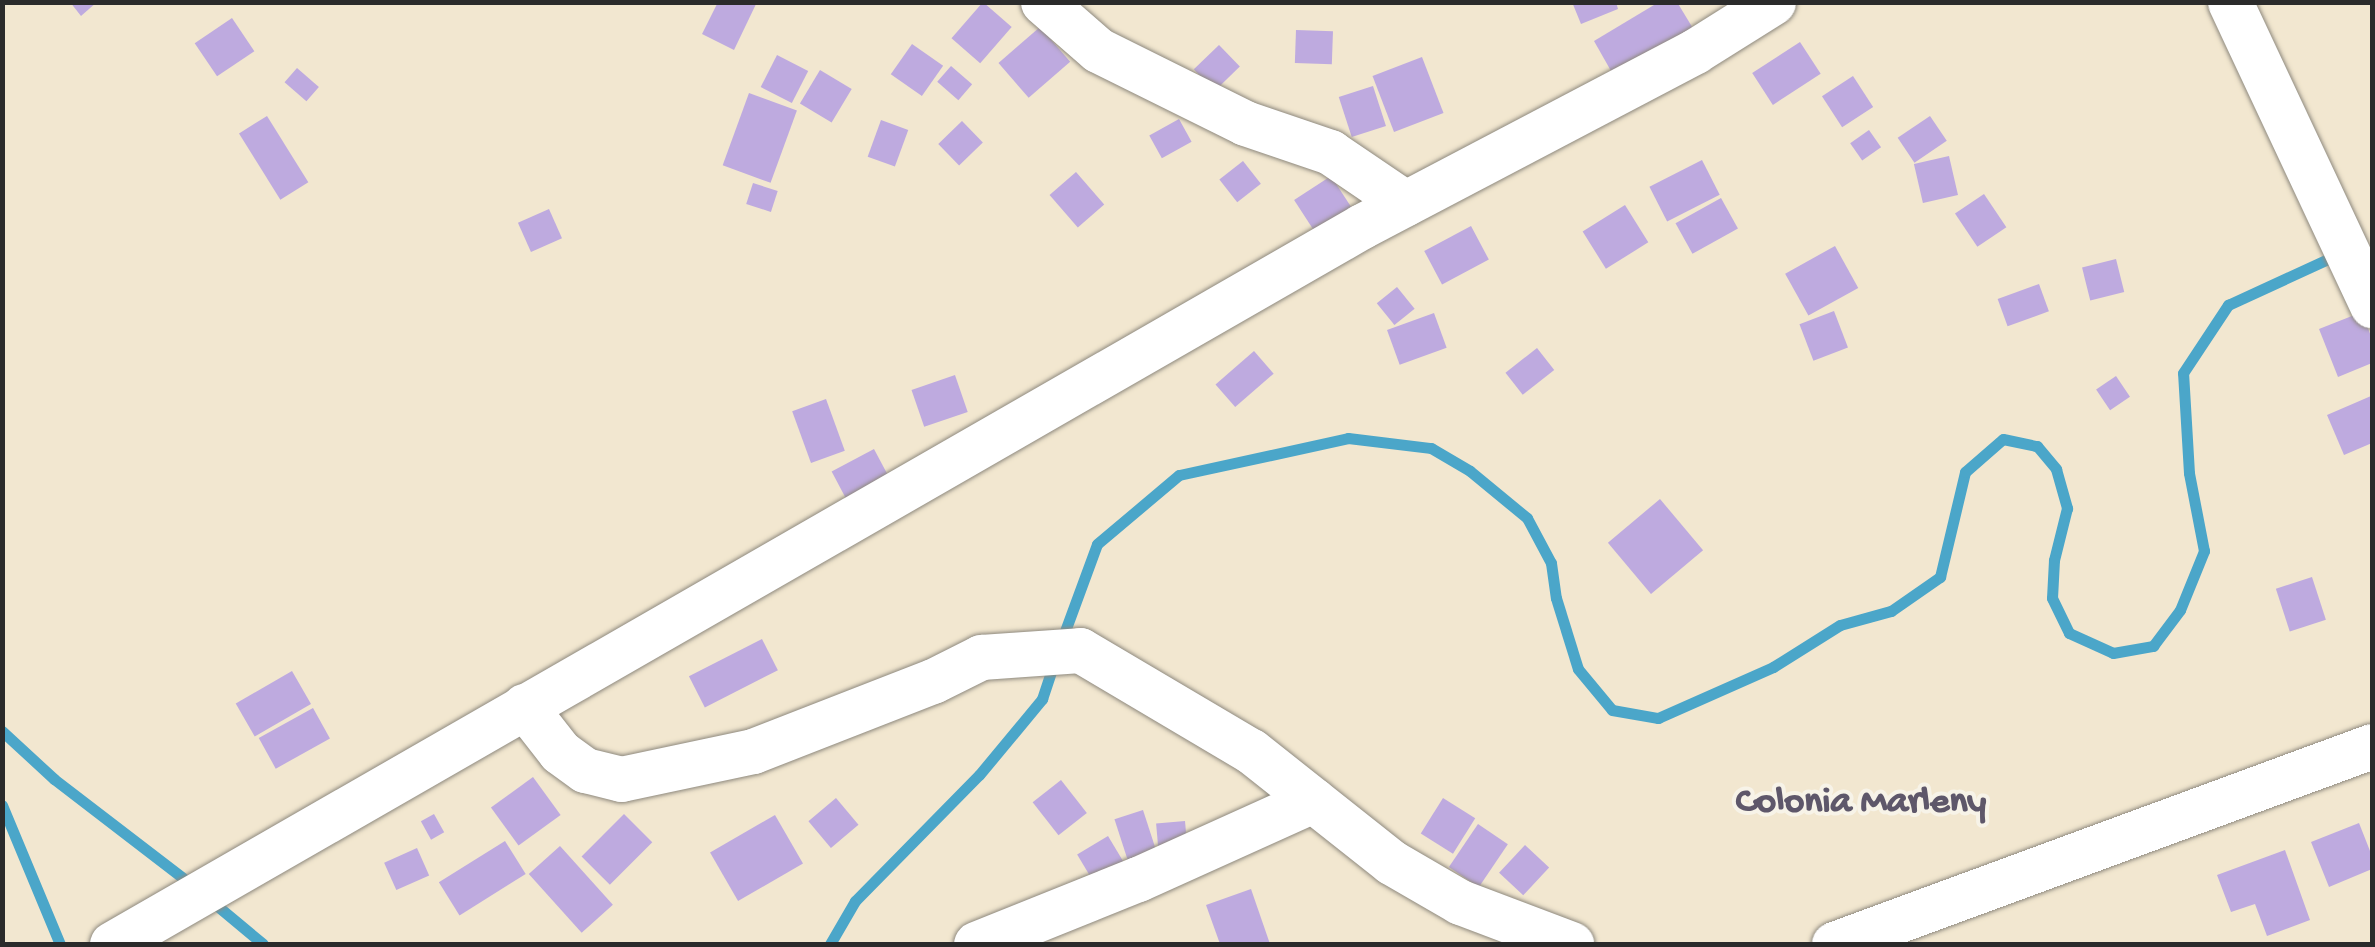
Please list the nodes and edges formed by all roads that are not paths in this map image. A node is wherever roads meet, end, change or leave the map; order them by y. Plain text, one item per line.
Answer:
1 (1044, 2) edge
2 (1773, 2) edge
3 (2230, 2) edge
4 (1404, 203) junction
5 (2367, 291) edge
6 (524, 706) junction
7 (2372, 746) edge
8 (1313, 800) junction
9 (112, 944) edge
10 (976, 944) edge
11 (1571, 944) edge
12 (1834, 944) edge

1 - 4 street
2 - 4 street
3 - 5 street
4 - 6 street
6 - 8 street
6 - 9 street
7 - 12 street
8 - 10 street
8 - 11 street

